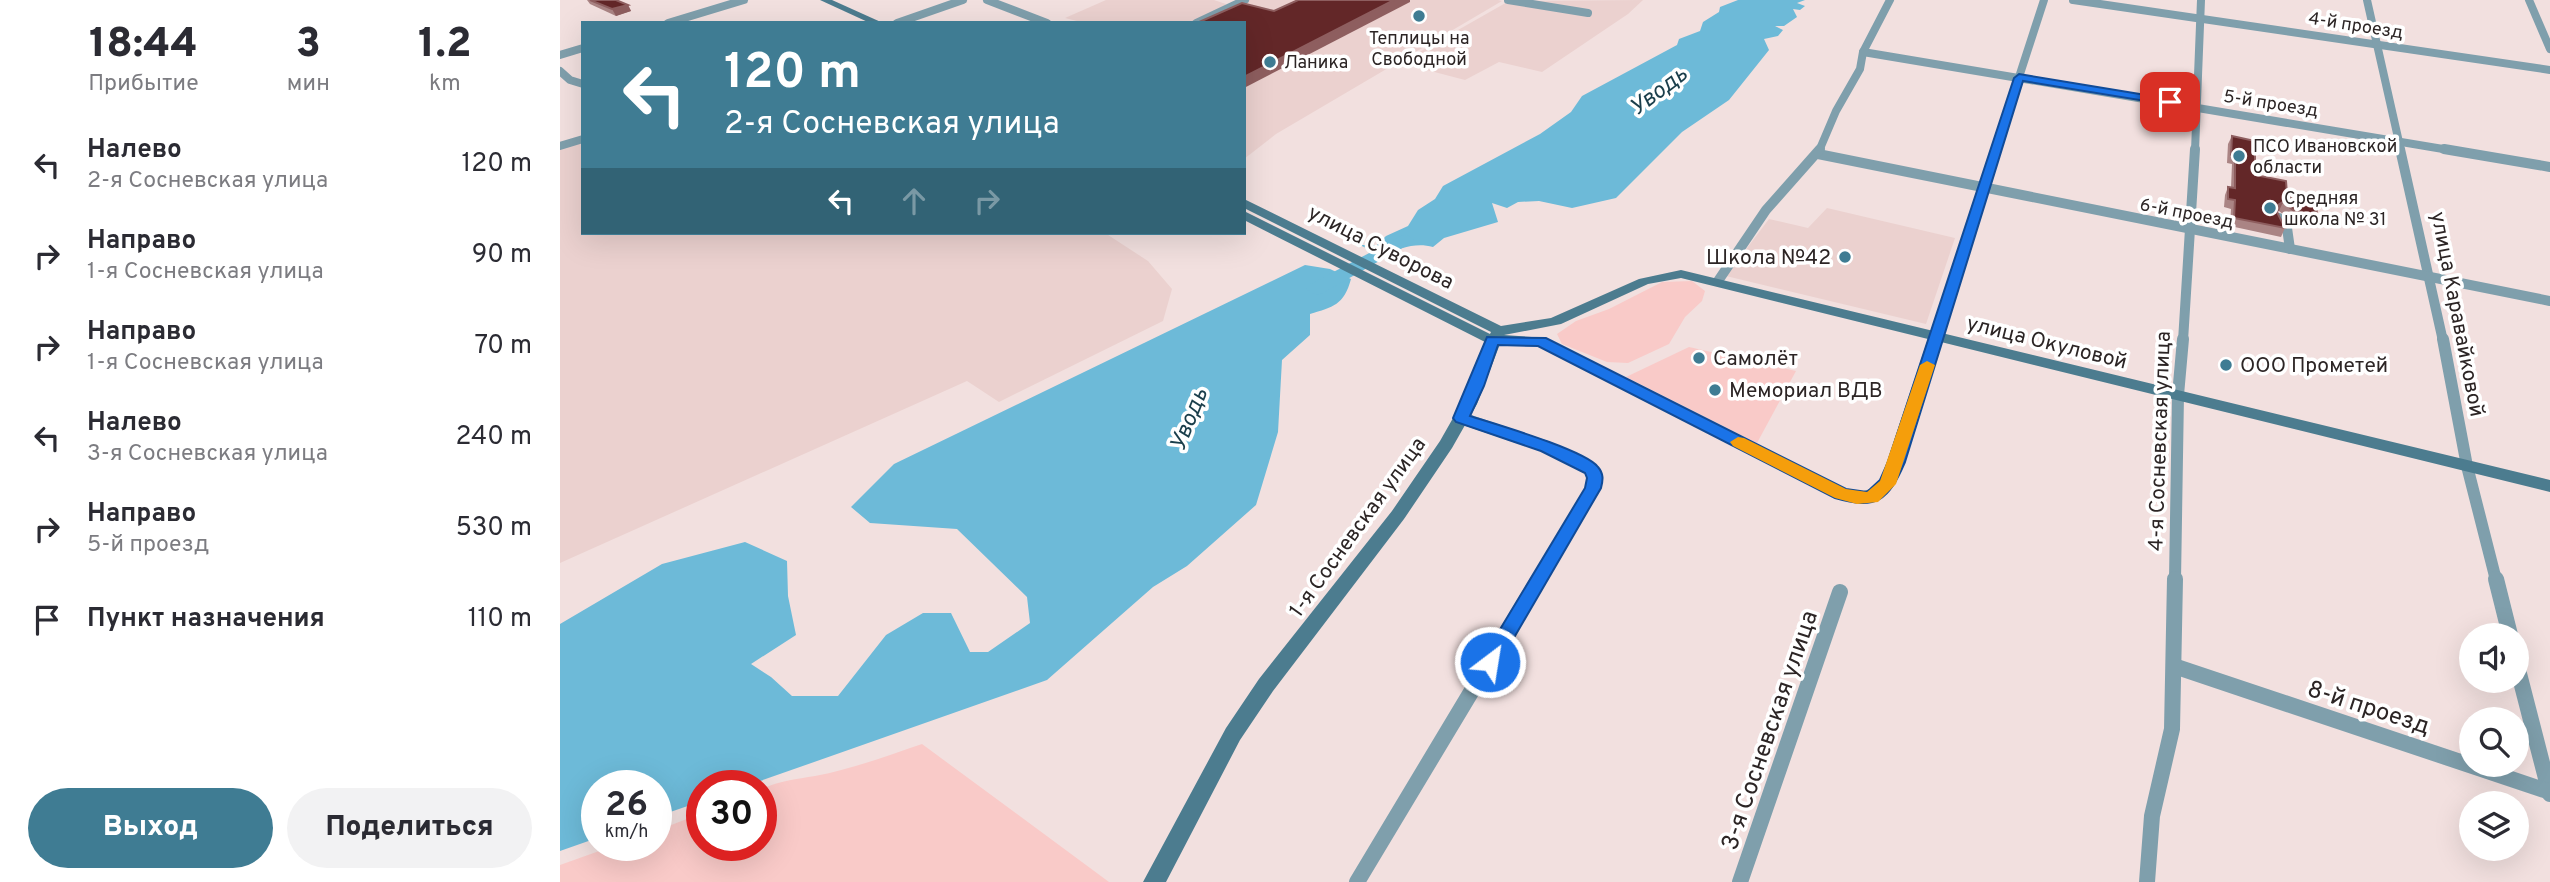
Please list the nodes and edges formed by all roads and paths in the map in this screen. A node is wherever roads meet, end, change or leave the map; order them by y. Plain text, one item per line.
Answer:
1 (744, 0) edge
2 (810, 0) edge
3 (824, 0) edge
4 (963, 0) edge
5 (987, 0) edge
6 (1245, 0) edge
7 (1508, 0) edge
8 (1890, 0) edge
9 (2044, 0) edge
10 (2073, 0) edge
11 (2201, 0) edge
12 (2367, 0) edge
13 (2529, 0) edge
14 (1588, 13) dead end
15 (2199, 17) junction
16 (675, 21) edge
17 (860, 21) edge
18 (874, 21) edge
19 (903, 21) edge
20 (1042, 21) edge
21 (1200, 21) edge
22 (2375, 44) junction
23 (581, 49) edge
24 (2550, 49) edge
25 (1863, 52) junction
26 (560, 55) edge
27 (2550, 70) edge
28 (560, 71) edge
29 (2019, 78) junction
30 (570, 80) junction
31 (560, 82) edge
32 (581, 83) edge
33 (2196, 106) junction
34 (581, 140) edge
35 (2400, 140) junction
36 (560, 146) edge
37 (1818, 154) junction
38 (2550, 167) edge
39 (1985, 188) junction
40 (1246, 204) edge
41 (1246, 216) edge
42 (2279, 218) edge
43 (2192, 229) junction
44 (1310, 242) junction
45 (2290, 249) junction
46 (2431, 278) junction
47 (1718, 281) junction
48 (2550, 301) edge
49 (1496, 335) junction
50 (1936, 336) junction
51 (2178, 395) junction
52 (1461, 418) junction
53 (2467, 466) junction
54 (2550, 486) edge
55 (1840, 592) dead end
56 (2507, 623) edge
57 (2174, 666) junction
58 (2524, 693) edge
59 (2550, 793) edge
60 (1154, 882) edge
61 (1357, 882) edge
62 (1741, 882) edge
63 (2147, 882) edge

1 - 16 street
2 - 17 main road
3 - 18 main road
4 - 19 street
5 - 20 street
6 - 21 street
7 - 14 street
8 - 25 street
9 - 29 street
10 - 15 street, 4-й проезд
11 - 15 street, 4-я Сосневская улица
12 - 22 street, улица Каравайковой
13 - 24 street
15 - 22 street, 4-й проезд
15 - 33 street, 4-я Сосневская улица
22 - 27 street, 4-й проезд
22 - 35 street, улица Каравайковой
23 - 26 street
25 - 29 street, 5-й проезд
25 - 37 street
28 - 30 street
29 - 33 street, 5-й проезд
29 - 39 street
30 - 31 street
30 - 32 street
33 - 35 street, 5-й проезд
33 - 43 street, 4-я Сосневская улица
34 - 36 street
35 - 38 street, 5-й проезд
35 - 46 street, улица Каравайковой
37 - 39 street, 6-й проезд
37 - 47 street
39 - 43 street, 6-й проезд
39 - 50 street
40 - 44 main road, улица Суворова
41 - 44 main road, улица Суворова
42 - 45 street
43 - 45 street, 6-й проезд
43 - 51 street, 4-я Сосневская улица
44 - 49 main road, улица Суворова
45 - 46 street, 6-й проезд
46 - 48 street, 6-й проезд
46 - 53 street, улица Каравайковой
47 - 49 main road, улица Окуловой
47 - 50 main road, улица Окуловой
49 - 50 main road
49 - 52 main road, 1-я Сосневская улица
50 - 51 main road, улица Окуловой
51 - 53 main road, улица Окуловой
51 - 57 street, 4-я Сосневская улица
52 - 60 main road, 1-я Сосневская улица
52 - 61 street
53 - 54 main road, улица Окуловой
53 - 56 street, улица Каравайковой
55 - 62 street, 3-я Сосневская улица
57 - 59 street, 8-й проезд
57 - 63 street, 4-я Сосневская улица
58 - 59 street

